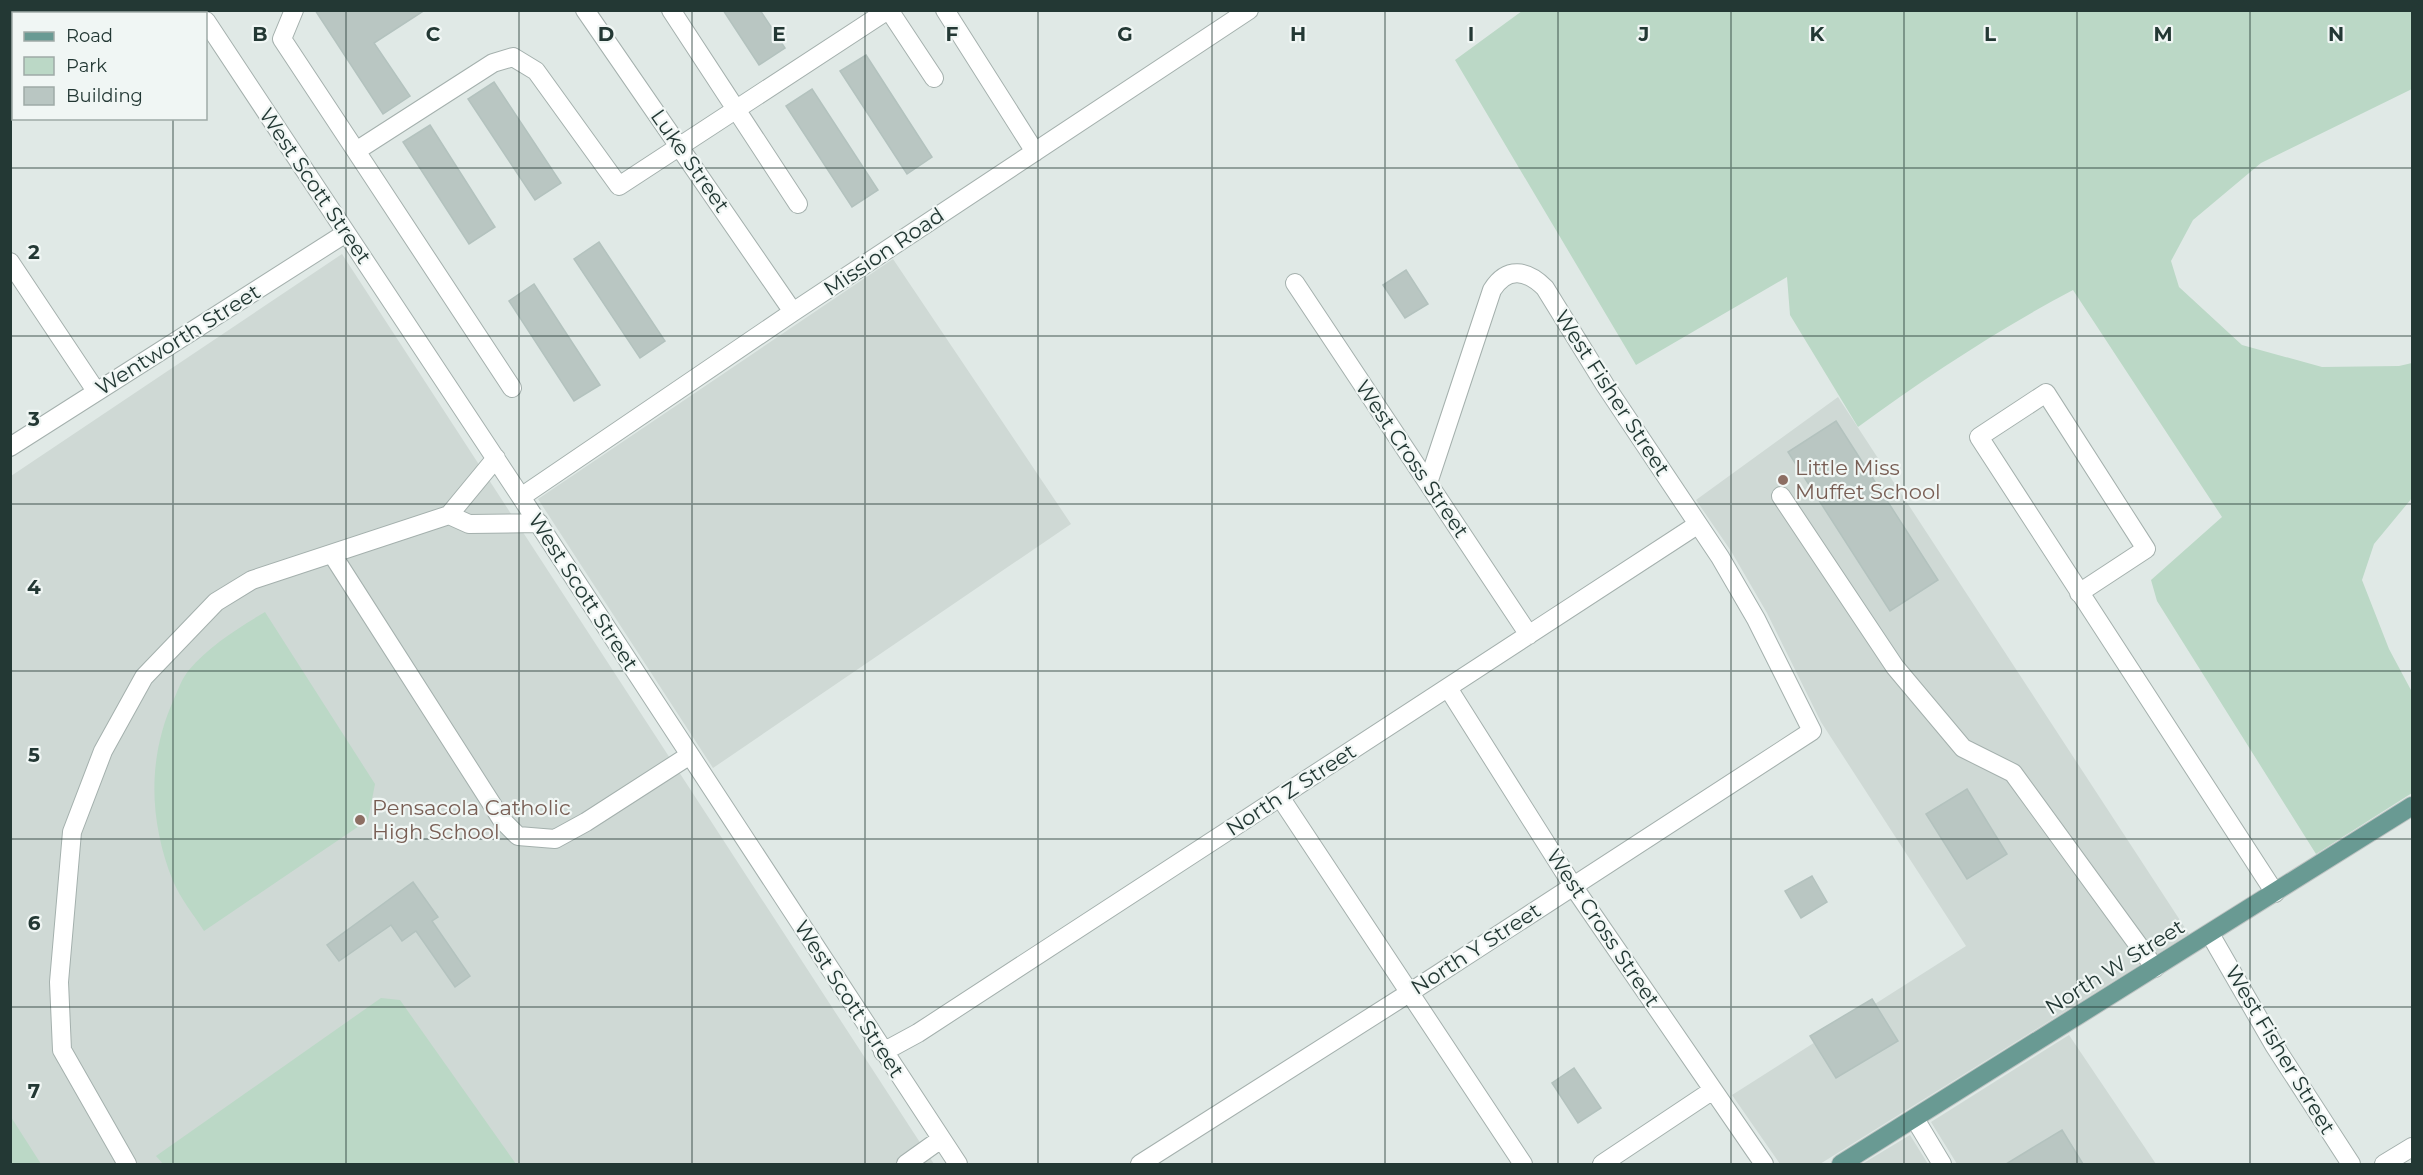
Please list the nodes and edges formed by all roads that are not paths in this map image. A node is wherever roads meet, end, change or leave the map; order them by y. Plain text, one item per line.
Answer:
1 (294, 10) edge
2 (585, 10) edge
3 (671, 10) edge
4 (889, 10) edge
5 (945, 10) edge
6 (1249, 10) edge
7 (207, 23) edge
8 (934, 78) dead end
9 (735, 109) junction
10 (679, 145) junction
11 (356, 151) junction
12 (1035, 152) junction
13 (798, 204) dead end
14 (346, 233) junction
15 (10, 262) edge
16 (1295, 283) dead end
17 (793, 312) junction
18 (512, 388) dead end
19 (96, 392) junction
20 (10, 447) edge
21 (496, 458) junction
22 (1428, 483) junction
23 (1781, 495) dead end
24 (522, 496) junction
25 (448, 515) junction
26 (539, 523) junction
27 (1697, 525) junction
28 (333, 554) junction
29 (2079, 593) junction
30 (1529, 635) junction
31 (1448, 688) junction
32 (1812, 731) joint
33 (690, 755) junction
34 (1280, 797) junction
35 (2412, 806) edge
36 (1573, 885) junction
37 (2275, 893) junction
38 (2210, 934) junction
39 (2155, 968) junction
40 (1409, 993) junction
41 (883, 1052) junction
42 (1713, 1090) junction
43 (1915, 1119) junction
44 (941, 1139) junction
45 (2412, 1147) edge
46 (127, 1164) edge
47 (906, 1164) edge
48 (958, 1164) edge
49 (1140, 1164) edge
50 (1523, 1164) edge
51 (1602, 1164) edge
52 (1764, 1164) edge
53 (1841, 1164) edge
54 (1942, 1164) edge
55 (2351, 1164) edge
56 (2384, 1164) edge

1 - 11 street
2 - 10 street, Luke Street
3 - 9 street
4 - 8 street
4 - 9 street
5 - 12 street
6 - 12 street, Mission Road
7 - 14 street, West Scott Street
9 - 10 street
9 - 13 street
10 - 11 street
10 - 17 street, Luke Street
11 - 18 street
12 - 17 street, Mission Road
14 - 19 street, Wentworth Street
14 - 21 street, West Scott Street
15 - 19 street
16 - 22 street, West Cross Street
17 - 24 street, Mission Road
19 - 20 street, Wentworth Street
21 - 24 street, West Scott Street
21 - 25 street
22 - 27 street, West Fisher Street
22 - 30 street, West Cross Street
23 - 39 street
24 - 26 street, West Scott Street
25 - 26 street
25 - 28 street
26 - 33 street, West Scott Street
27 - 30 street, North Z Street
27 - 32 street, West Fisher Street
28 - 33 street
28 - 46 street
29 - 29 street
29 - 37 street
30 - 31 street, North Z Street
31 - 34 street, North Z Street
31 - 36 street, West Cross Street
32 - 36 street, North Y Street
33 - 41 street, West Scott Street
34 - 40 street
34 - 41 street, North Z Street
35 - 37 main road, North W Street
36 - 40 street, North Y Street
36 - 42 street, West Cross Street
37 - 38 main road, North W Street
38 - 39 main road, North W Street
38 - 55 street, West Fisher Street
39 - 43 main road, North W Street
40 - 49 street, North Y Street
40 - 50 street
41 - 44 street, West Scott Street
42 - 51 street
42 - 52 street, West Cross Street
43 - 53 main road, North W Street
43 - 54 street
44 - 47 street
44 - 48 street, West Scott Street
45 - 56 street

